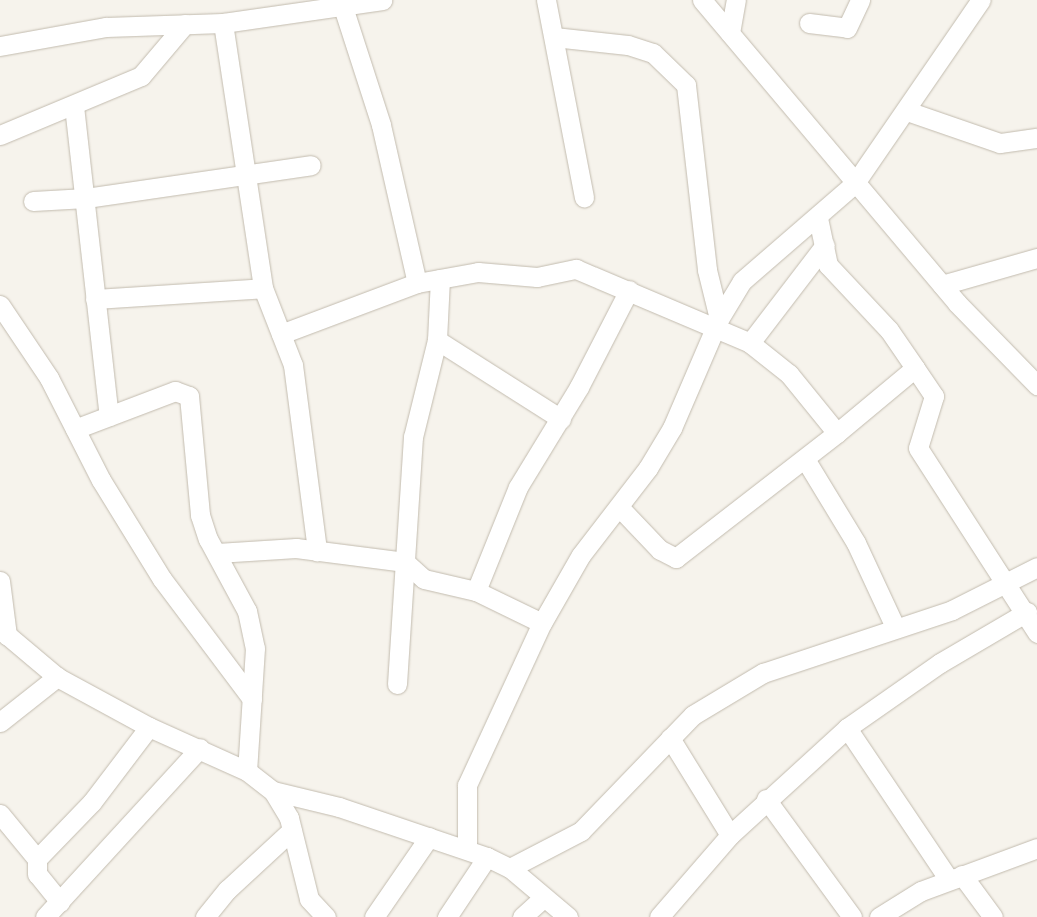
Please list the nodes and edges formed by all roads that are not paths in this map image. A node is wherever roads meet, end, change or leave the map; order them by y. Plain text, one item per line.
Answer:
1 (382, 0) edge
2 (546, 0) edge
3 (702, 0) edge
4 (736, 0) edge
5 (860, 0) edge
6 (981, 0) edge
7 (314, 6) edge
8 (343, 8) junction
9 (223, 23) junction
10 (809, 23) dead end
11 (185, 24) junction
12 (730, 33) junction
13 (554, 37) junction
14 (0, 46) edge
15 (74, 106) junction
16 (907, 111) junction
17 (0, 135) edge
18 (1037, 138) edge
19 (311, 165) dead end
20 (248, 176) junction
21 (855, 183) junction
22 (584, 197) dead end
23 (86, 198) junction
24 (34, 201) dead end
25 (818, 218) junction
26 (825, 245) junction
27 (1037, 258) edge
28 (440, 279) junction
29 (417, 283) junction
30 (942, 285) junction
31 (263, 288) junction
32 (629, 290) junction
33 (96, 300) junction
34 (0, 305) edge
35 (717, 324) junction
36 (281, 334) junction
37 (437, 340) junction
38 (750, 343) junction
39 (915, 368) junction
40 (1037, 385) edge
41 (109, 416) junction
42 (561, 419) junction
43 (75, 429) junction
44 (837, 433) junction
45 (805, 458) junction
46 (619, 507) junction
47 (317, 551) junction
48 (217, 553) junction
49 (405, 562) junction
50 (1037, 567) edge
51 (0, 581) edge
52 (1008, 584) junction
53 (476, 591) junction
54 (1027, 612) junction
55 (542, 623) junction
56 (895, 627) junction
57 (2, 632) edge
58 (1037, 633) edge
59 (57, 677) junction
60 (398, 684) dead end
61 (252, 699) junction
62 (0, 722) edge
63 (149, 727) junction
64 (847, 728) junction
65 (670, 738) junction
66 (200, 748) junction
67 (247, 771) junction
68 (273, 791) junction
69 (766, 799) junction
70 (0, 814) edge
71 (292, 830) junction
72 (730, 835) junction
73 (429, 837) junction
74 (1037, 848) edge
75 (467, 849) junction
76 (487, 857) junction
77 (37, 859) junction
78 (510, 868) junction
79 (955, 878) junction
80 (542, 899) junction
81 (60, 902) junction
82 (45, 917) edge
83 (205, 917) edge
84 (326, 917) edge
85 (374, 917) edge
86 (447, 917) edge
87 (522, 917) edge
88 (568, 917) edge
89 (659, 917) edge
90 (852, 917) edge
91 (879, 917) edge
92 (993, 917) edge

1 - 8 street
2 - 13 street
3 - 12 street
4 - 12 street
5 - 10 street
6 - 16 street
7 - 8 street
7 - 9 street
8 - 29 street
9 - 11 street
9 - 20 street
11 - 14 street
11 - 15 street
12 - 21 street
13 - 22 street
13 - 35 street
15 - 17 street
15 - 23 street
16 - 18 street
16 - 21 street
19 - 20 street
20 - 23 street
20 - 31 street
21 - 25 street
21 - 30 street
23 - 24 street
23 - 33 street
25 - 26 street
25 - 35 street
26 - 38 street
26 - 39 street
27 - 30 street
28 - 29 street
28 - 32 street
28 - 37 street
29 - 36 street
30 - 40 street
31 - 33 street
31 - 36 street
32 - 35 street
32 - 42 street
33 - 41 street
34 - 43 street
35 - 38 street
35 - 46 street
36 - 47 street
37 - 42 street
37 - 49 street
38 - 44 street
39 - 44 street
39 - 52 street
41 - 43 street
41 - 48 street
42 - 53 street
43 - 61 street
44 - 45 street
45 - 46 street
45 - 56 street
46 - 55 street
47 - 48 street
47 - 49 street
48 - 61 street
49 - 53 street
49 - 60 street
50 - 52 street
51 - 57 street
52 - 54 street
52 - 56 street
53 - 55 street
54 - 58 street
54 - 64 street
55 - 75 street
56 - 65 street
57 - 59 street
59 - 62 street
59 - 63 street
61 - 67 street
63 - 66 street
63 - 77 street
64 - 69 street
64 - 79 street
65 - 72 street
65 - 78 street
66 - 67 street
66 - 81 street
67 - 68 street
68 - 71 street
68 - 73 street
69 - 72 street
69 - 90 street
70 - 77 street
71 - 83 street
71 - 84 street
72 - 89 street
73 - 75 street
73 - 85 street
74 - 79 street
75 - 76 street
76 - 78 street
76 - 86 street
77 - 81 street
78 - 80 street
79 - 91 street
79 - 92 street
80 - 87 street
80 - 88 street
81 - 82 street

